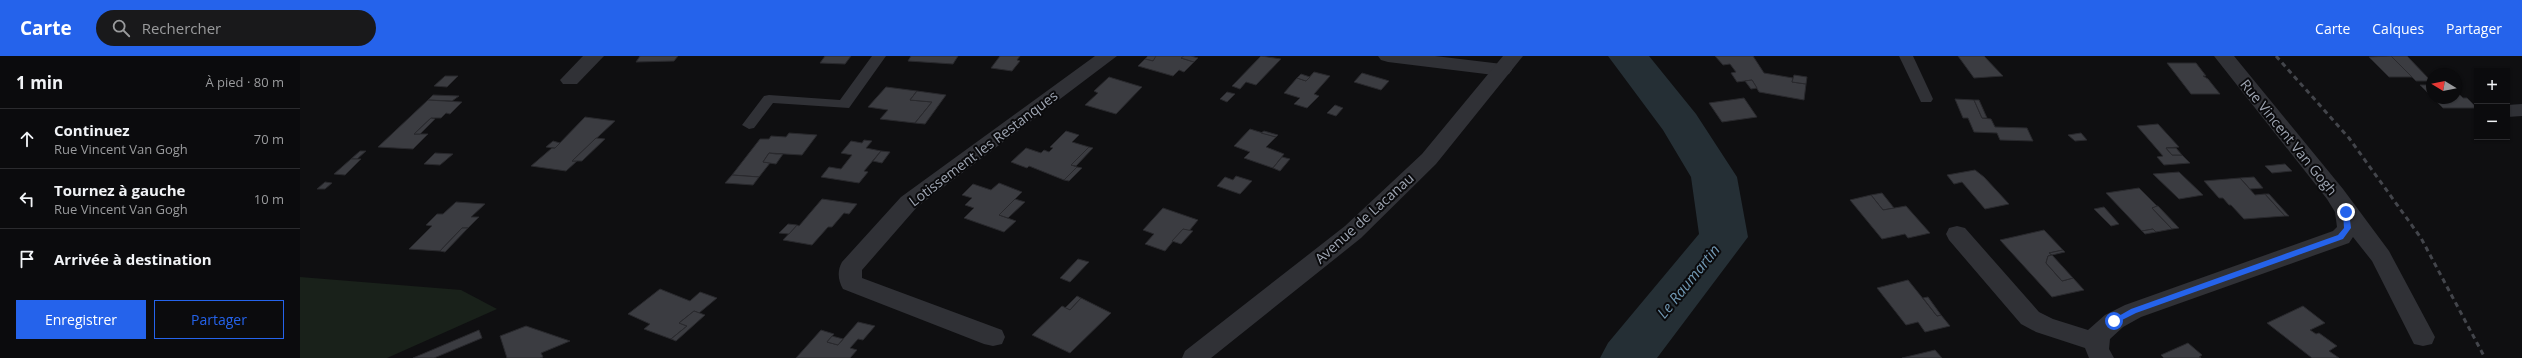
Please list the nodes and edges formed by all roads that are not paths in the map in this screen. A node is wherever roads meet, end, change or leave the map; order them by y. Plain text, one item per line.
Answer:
1 (594, 56) edge
2 (879, 56) edge
3 (1107, 56) edge
4 (1388, 56) edge
5 (1906, 56) edge
6 (2224, 56) edge
7 (1508, 63) edge
8 (570, 80) dead end
9 (1926, 99) dead end
10 (2522, 110) edge
11 (2510, 111) edge
12 (749, 125) dead end
13 (2346, 212) junction
14 (1957, 234) dead end
15 (993, 337) dead end
16 (2423, 337) dead end
17 (2100, 350) edge
18 (1194, 358) edge

1 - 8 street
2 - 12 lane
3 - 15 street, Lotissement les Restanques
4 - 7 street
5 - 9 lane
6 - 13 street, Rue Vincent Van Gogh
7 - 18 street, Avenue de Lacanau
10 - 11 street
13 - 16 street, Rue Vincent Van Gogh
13 - 17 street
14 - 17 street

